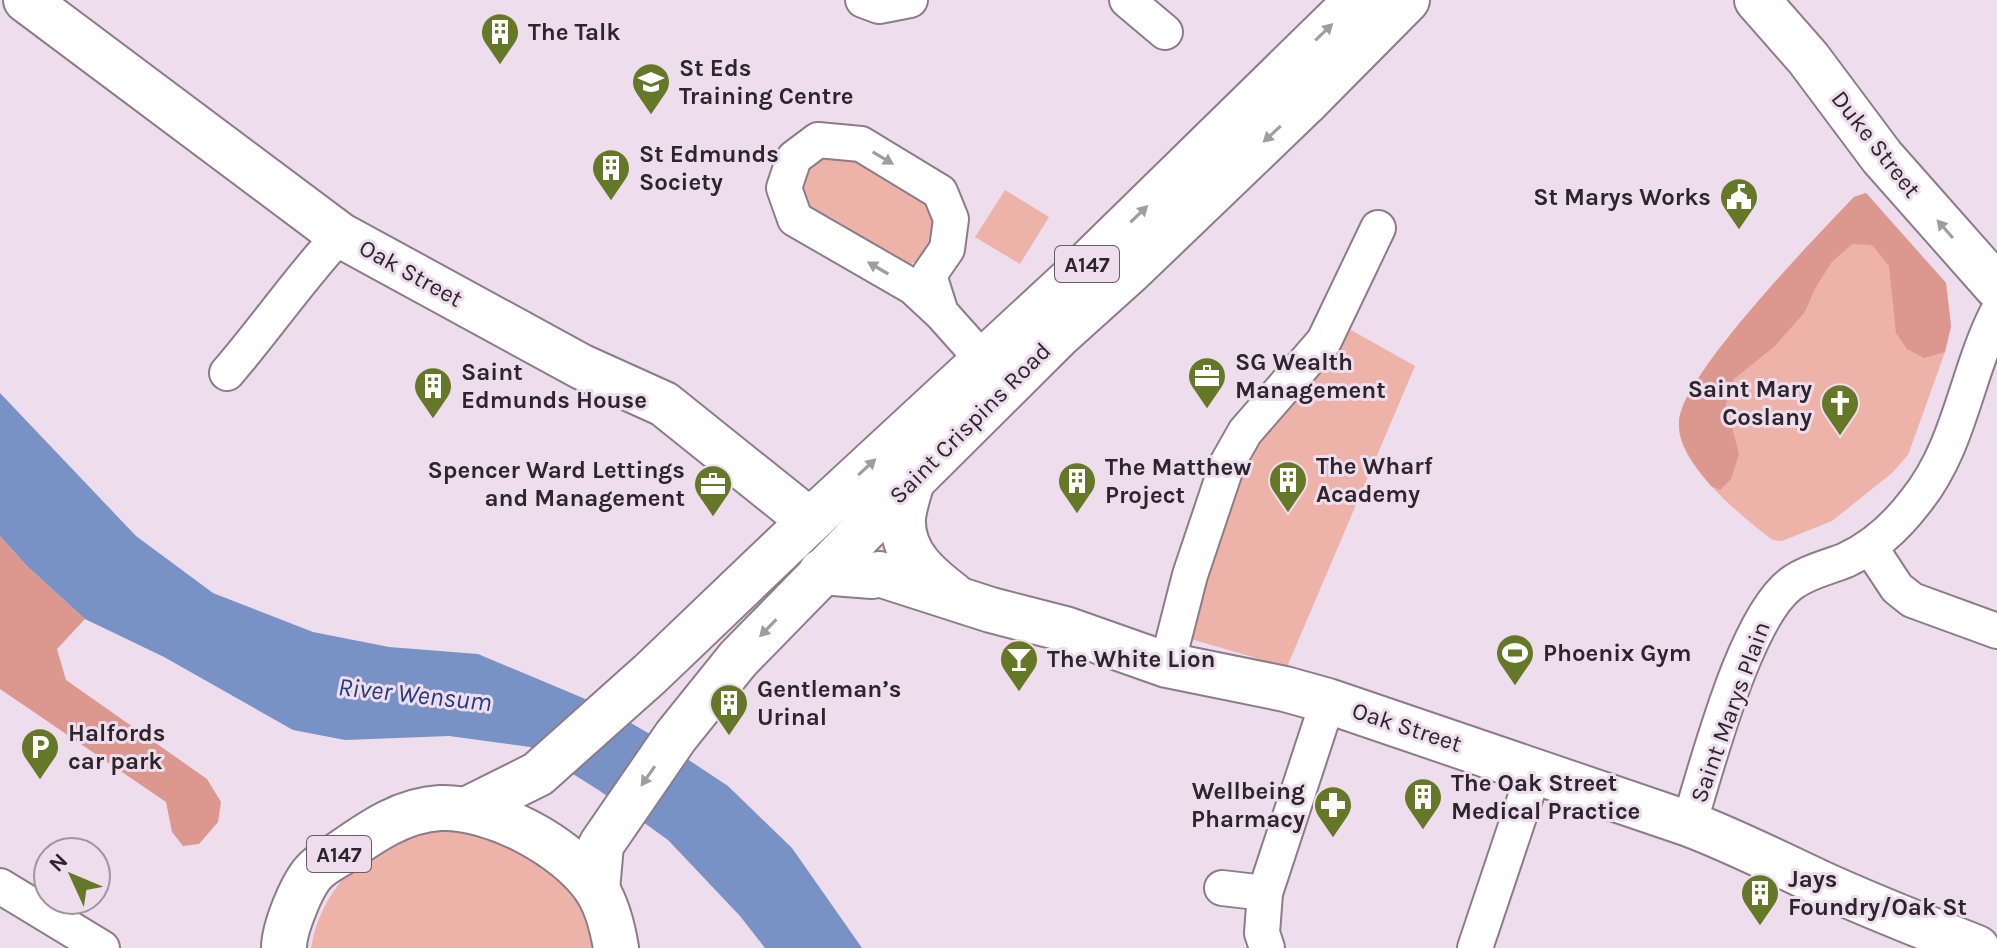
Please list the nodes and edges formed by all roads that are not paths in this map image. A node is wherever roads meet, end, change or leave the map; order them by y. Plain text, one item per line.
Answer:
1 (863, 0) edge
2 (910, 0) edge
3 (1127, 0) edge
4 (1357, 0) edge
5 (1407, 0) edge
6 (1757, 0) edge
7 (51, 8) edge
8 (1165, 32) dead end
9 (1378, 228) dead end
10 (340, 235) junction
11 (1997, 287) edge
12 (941, 313) junction
13 (1997, 313) edge
14 (983, 360) junction
15 (227, 373) dead end
16 (912, 481) junction
17 (810, 521) junction
18 (1870, 547) junction
19 (821, 572) junction
20 (958, 599) junction
21 (1997, 631) edge
22 (1167, 665) junction
23 (1328, 701) junction
24 (1535, 769) junction
25 (468, 809) junction
26 (1689, 824) junction
27 (0, 886) edge
28 (1222, 888) dead end
29 (597, 890) junction
30 (1265, 893) junction
31 (282, 947) edge
32 (1974, 947) edge
33 (102, 948) edge
34 (616, 948) edge
35 (1267, 948) edge
36 (1475, 948) edge

1 - 2 street
3 - 8 street
14 -> 4 main road, Saint Crispins Road / A147
5 -> 16 main road, Saint Crispins Road / A147
11 -> 6 main road, Duke Street
7 - 10 main road, Oak Street
9 - 22 street
10 - 15 street
10 - 17 main road, Oak Street
12 -> 12 street
12 - 14 street
13 - 18 street, Saint Marys Plain
17 -> 14 main road, Saint Crispins Road / A147
16 - 19 main road, Saint Crispins Road / A147
16 - 20 main road, Oak Street
17 - 25 main road, Saint Crispins Road / A147
18 - 21 street
18 - 26 street, Saint Marys Plain
19 - 20 main road, Oak Street
19 -> 29 main road, Saint Crispins Road / A147
20 - 22 main road, Oak Street
22 - 23 main road, Oak Street
23 - 24 main road, Oak Street
23 - 30 street
24 - 26 main road, Oak Street
24 - 36 street
25 - 29 main road, A147
25 - 31 main road, A147
26 - 32 main road, Oak Street
27 - 33 street
28 - 30 street
29 - 34 main road, A147
30 - 35 street

